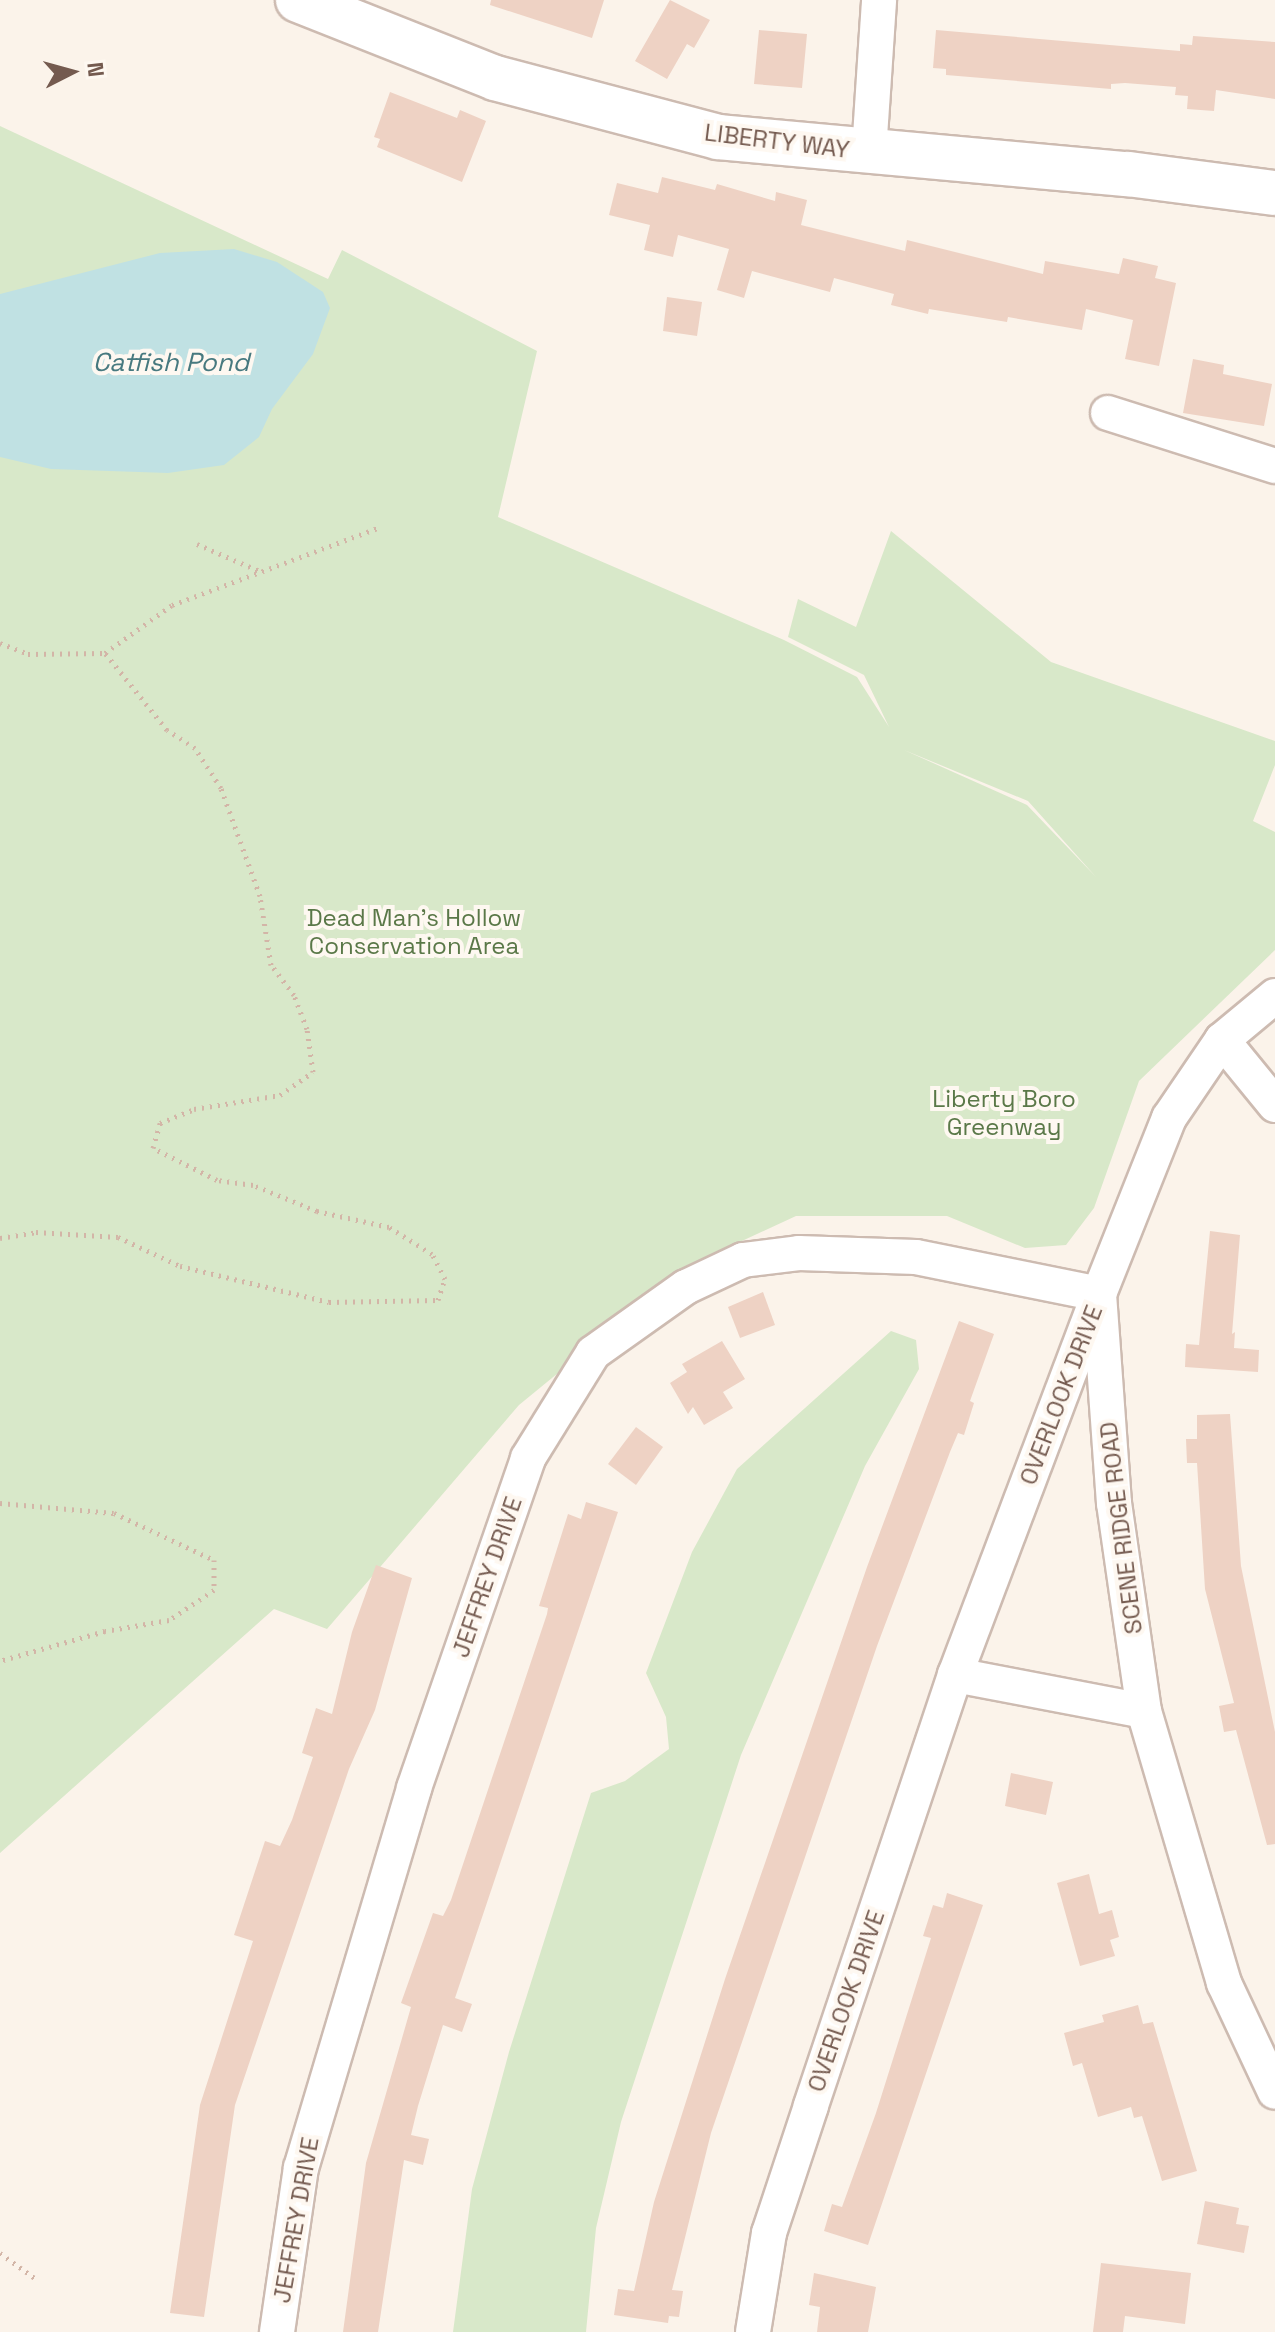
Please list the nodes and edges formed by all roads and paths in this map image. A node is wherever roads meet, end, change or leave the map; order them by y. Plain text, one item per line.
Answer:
1 (298, 0) edge
2 (879, 0) edge
3 (869, 152) junction
4 (1275, 193) edge
5 (1108, 413) dead end
6 (1275, 466) edge
7 (378, 528) dead end
8 (197, 544) dead end
9 (264, 573) junction
10 (0, 643) edge
11 (105, 653) junction
12 (1275, 996) edge
13 (1222, 1040) junction
14 (1275, 1105) edge
15 (0, 1238) edge
16 (1099, 1294) junction
17 (0, 1503) edge
18 (0, 1661) edge
19 (955, 1675) junction
20 (1144, 1711) junction
21 (1275, 2092) edge
22 (0, 2253) edge
23 (36, 2279) dead end
24 (277, 2332) edge
25 (753, 2332) edge

1 - 3 street, LIBERTY WAY
2 - 3 street
3 - 4 street, LIBERTY WAY
5 - 6 street
7 - 9 path
8 - 9 path
9 - 11 path
10 - 11 path
11 - 15 path
12 - 13 street, SCENE RIDGE ROAD
13 - 14 street
13 - 16 street, SCENE RIDGE ROAD
16 - 19 street, OVERLOOK DRIVE
16 - 20 street, SCENE RIDGE ROAD
16 - 24 street, JEFFREY DRIVE
17 - 18 path
19 - 20 street
19 - 25 street, OVERLOOK DRIVE
20 - 21 street, SCENE RIDGE ROAD
22 - 23 path

